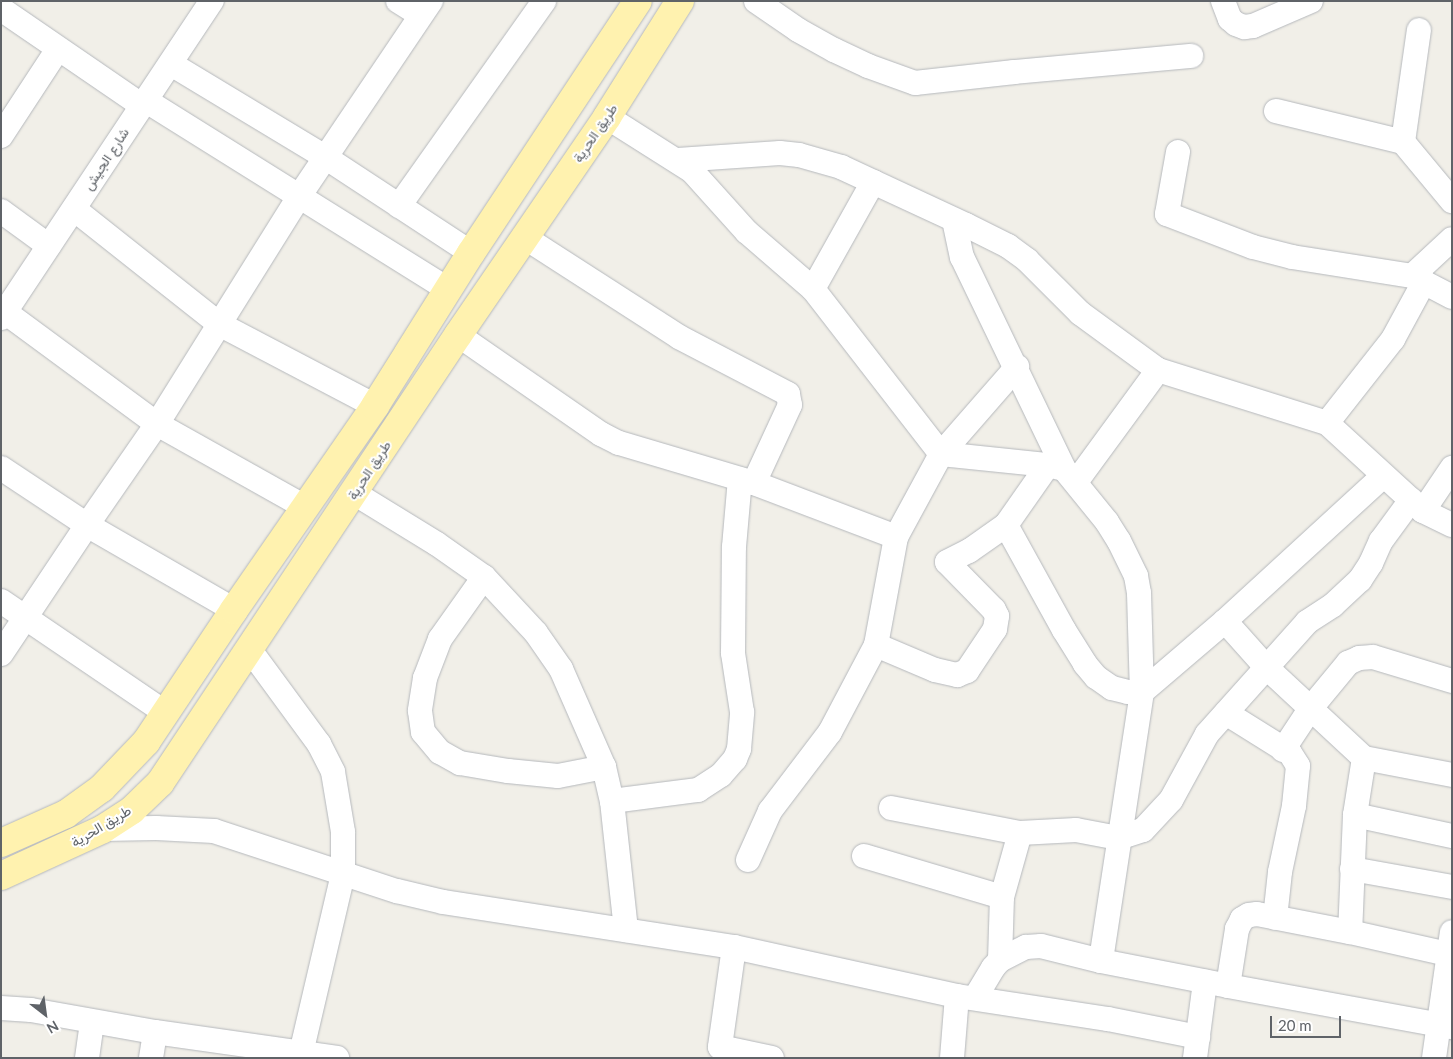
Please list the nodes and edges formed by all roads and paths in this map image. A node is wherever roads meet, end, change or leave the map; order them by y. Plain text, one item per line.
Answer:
1 (212, 1) edge
2 (398, 1) edge
3 (544, 1) edge
4 (638, 1) edge
5 (680, 1) edge
6 (756, 1) edge
7 (1223, 1) edge
8 (1311, 1) edge
9 (1, 8) edge
10 (426, 8) edge
11 (1419, 30) dead end
12 (58, 49) junction
13 (1192, 56) dead end
14 (171, 64) junction
15 (143, 102) junction
16 (1276, 111) dead end
17 (607, 117) junction
18 (1, 136) edge
19 (1403, 142) junction
20 (1178, 152) dead end
21 (325, 156) junction
22 (678, 160) junction
23 (873, 182) junction
24 (300, 195) junction
25 (1452, 201) edge
26 (399, 206) junction
27 (74, 209) junction
28 (1, 211) edge
29 (954, 220) junction
30 (524, 237) junction
31 (1452, 239) edge
32 (49, 246) junction
33 (471, 253) junction
34 (1418, 279) junction
35 (813, 289) junction
36 (449, 290) junction
37 (1452, 297) edge
38 (3, 315) edge
39 (219, 324) junction
40 (458, 335) junction
41 (1017, 367) junction
42 (1158, 370) junction
43 (375, 406) junction
44 (1327, 423) junction
45 (158, 424) junction
46 (941, 454) junction
47 (1, 468) edge
48 (1452, 468) edge
49 (1063, 472) junction
50 (1383, 476) junction
51 (747, 481) junction
52 (354, 493) junction
53 (1417, 505) junction
54 (306, 507) junction
55 (86, 525) junction
56 (1006, 525) junction
57 (1452, 525) edge
58 (896, 537) junction
59 (484, 577) junction
60 (1, 601) edge
61 (234, 610) junction
62 (24, 617) junction
63 (1225, 621) junction
64 (876, 645) junction
65 (250, 650) junction
66 (1, 654) edge
67 (1266, 667) junction
68 (1452, 681) edge
69 (1142, 692) junction
70 (1310, 709) junction
71 (166, 713) junction
72 (1226, 713) junction
73 (1283, 750) junction
74 (1364, 758) junction
75 (604, 767) junction
76 (1452, 775) edge
77 (612, 802) junction
78 (891, 808) dead end
79 (1355, 816) junction
80 (103, 829) junction
81 (1020, 833) junction
82 (1452, 836) edge
83 (1118, 838) junction
84 (1, 843) edge
85 (864, 856) dead end
86 (748, 860) dead end
87 (1352, 869) junction
88 (344, 874) junction
89 (1, 876) edge
90 (1452, 886) edge
91 (1002, 897) junction
92 (1275, 918) junction
93 (626, 930) junction
94 (1350, 932) junction
95 (734, 947) junction
96 (1451, 947) edge
97 (1000, 960) junction
98 (1101, 961) junction
99 (1205, 982) junction
100 (1228, 986) junction
101 (966, 997) junction
102 (1, 1008) edge
103 (92, 1022) junction
104 (1445, 1026) edge
105 (155, 1032) junction
106 (719, 1052) edge
107 (1200, 1052) edge
108 (301, 1053) junction
109 (87, 1058) edge
110 (151, 1058) edge
111 (337, 1058) edge
112 (772, 1058) edge
113 (952, 1058) edge
114 (1434, 1058) edge

1 - 14 street, شارع الجيش
2 - 10 street
3 - 26 street
4 - 33 main road, طريق الحرية
5 - 17 main road, طريق الحرية
6 - 13 street
7 - 8 street
9 - 12 street
10 - 21 street
11 - 19 street
12 - 15 street
12 - 18 street
14 - 15 street, شارع الجيش
14 - 21 street
15 - 24 street
15 - 27 street, شارع الجيش
16 - 19 street
17 - 22 street
17 - 30 main road, طريق الحرية
19 - 25 street
20 - 34 street
21 - 24 street
21 - 26 street
22 - 23 street
22 - 35 street
23 - 29 street
23 - 35 street
24 - 36 street
24 - 39 street
26 - 33 street
27 - 32 street, شارع الجيش
27 - 39 street
28 - 32 street
29 - 41 street
29 - 42 street
30 - 40 main road, طريق الحرية
30 - 51 street
31 - 34 street
32 - 38 street, شارع الجيش
33 - 36 main road, طريق الحرية
34 - 37 street
34 - 44 street
35 - 46 street
36 - 43 main road, طريق الحرية
38 - 45 street
39 - 43 street
39 - 45 street
40 - 51 street
40 - 52 main road, طريق الحرية
41 - 46 street
41 - 49 street
42 - 44 street
42 - 49 street
43 - 54 main road, طريق الحرية
44 - 50 street
45 - 54 street
45 - 55 street
46 - 49 street
46 - 58 street
47 - 55 street
48 - 53 street
49 - 56 street
49 - 69 street
50 - 53 street
50 - 63 street
51 - 58 street
51 - 77 street
52 - 59 street
52 - 65 main road, طريق الحرية
53 - 57 street
53 - 67 street
54 - 61 main road, طريق الحرية
55 - 61 street
55 - 62 street
56 - 64 street
56 - 69 street
58 - 64 street
59 - 75 street
59 - 75 street
60 - 62 street
61 - 71 main road, طريق الحرية
62 - 66 street
62 - 71 street
63 - 67 street
63 - 69 street
64 - 86 street
65 - 80 main road, طريق الحرية
65 - 88 street
67 - 70 street
67 - 72 street
68 - 70 street
69 - 83 street
70 - 73 street
70 - 74 street
71 - 84 main road, طريق الحرية
72 - 73 street
72 - 83 street
73 - 92 street
74 - 76 street
74 - 79 street
75 - 77 street
77 - 93 street
78 - 81 street
79 - 82 street
79 - 87 street
80 - 88 street
80 - 89 main road, طريق الحرية
81 - 83 street
81 - 91 street
83 - 98 street
85 - 91 street
87 - 90 street
87 - 94 street
88 - 93 street
88 - 108 street
91 - 97 street
92 - 94 street
92 - 100 street
93 - 95 street
94 - 96 street
95 - 101 street
95 - 106 street
96 - 104 street
97 - 98 street
97 - 101 street
98 - 99 street
99 - 100 street
99 - 107 street
100 - 104 street
101 - 107 street
101 - 113 street
102 - 103 street
103 - 105 street
103 - 109 street
104 - 114 street
105 - 108 street
105 - 110 street
106 - 112 street
108 - 111 street

